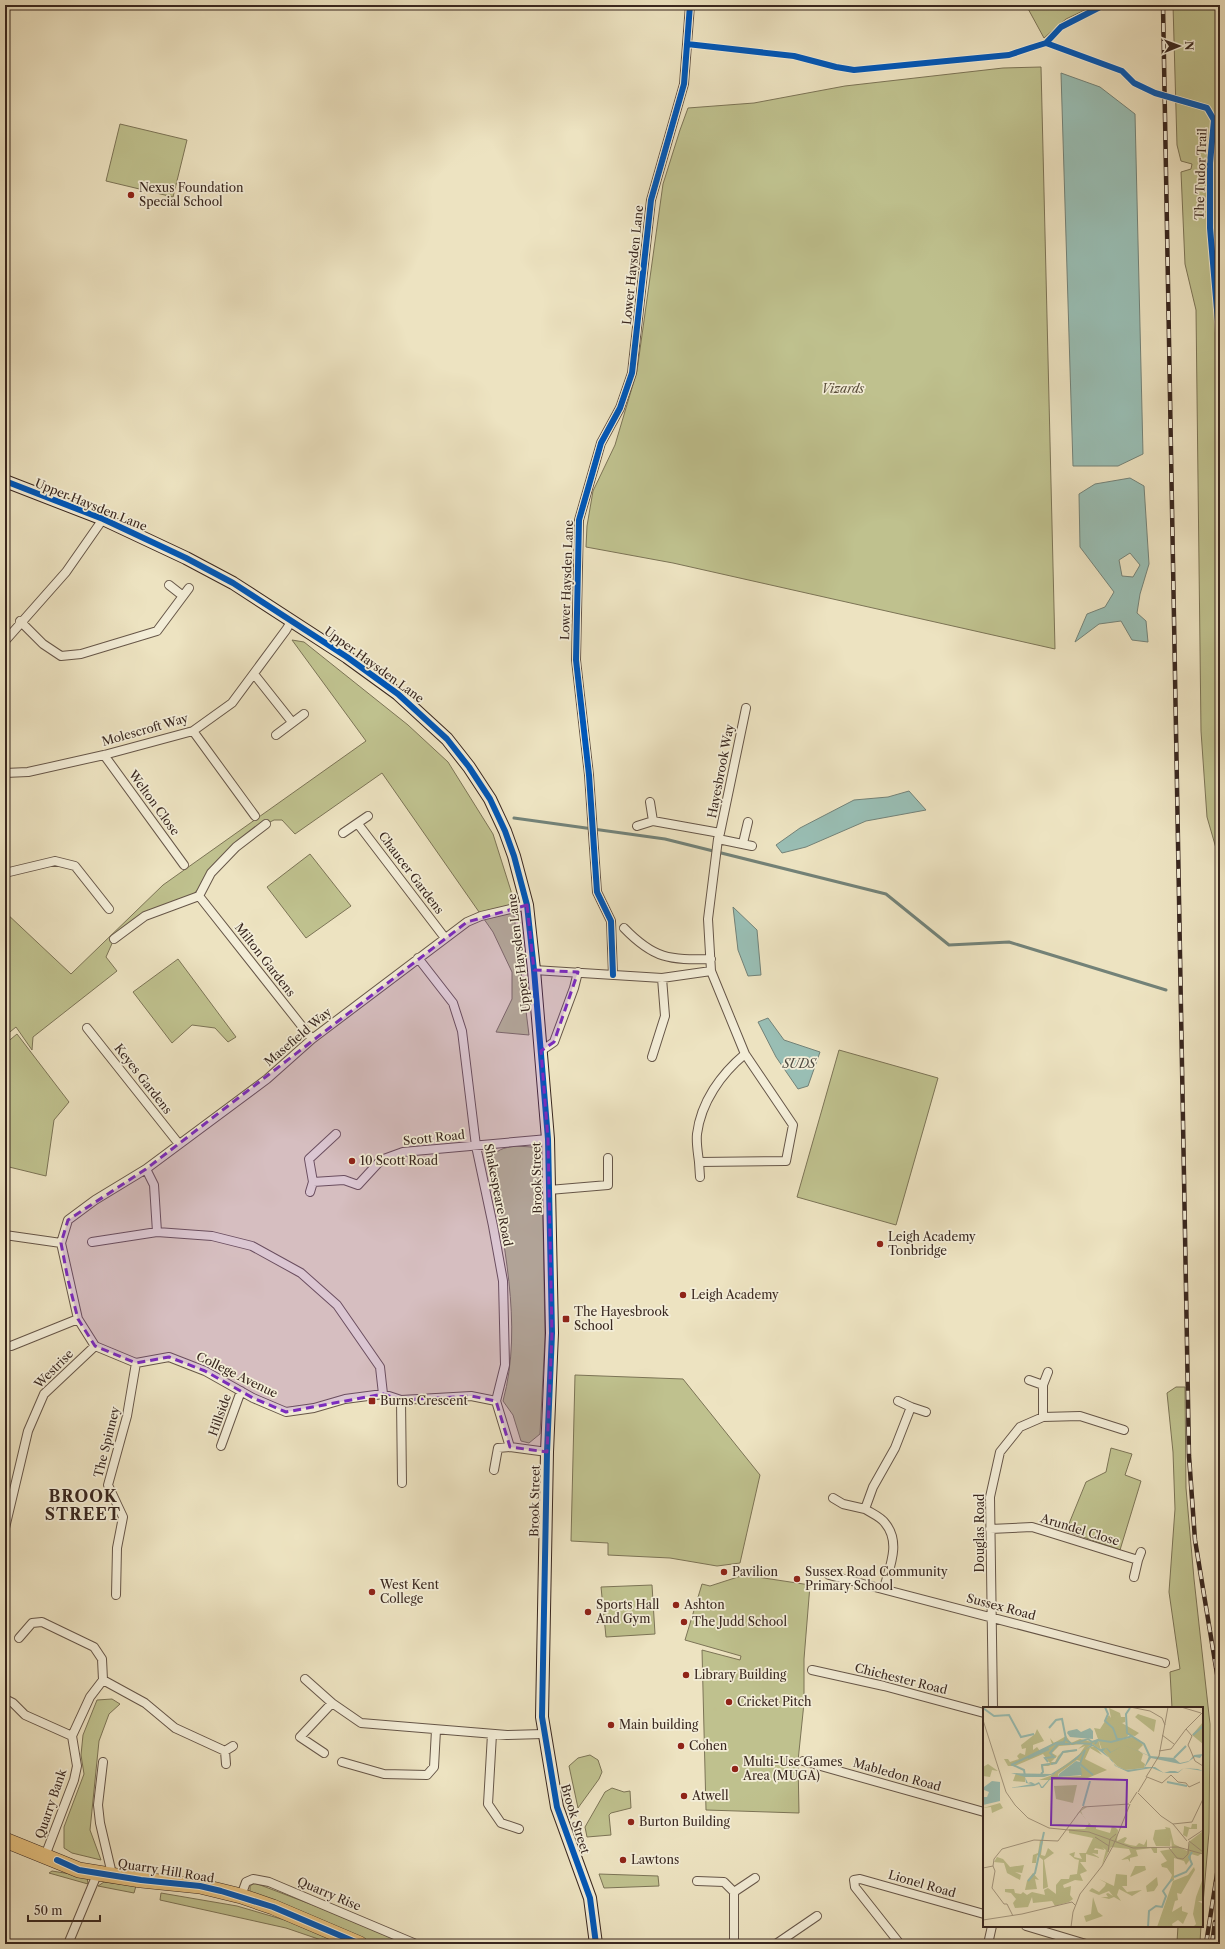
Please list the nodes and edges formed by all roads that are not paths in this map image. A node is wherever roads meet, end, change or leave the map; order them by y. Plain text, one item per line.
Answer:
1 (690, 5) edge
2 (5, 481) edge
3 (103, 519) junction
4 (169, 585) dead end
5 (189, 588) dead end
6 (183, 596) junction
7 (292, 620) junction
8 (20, 621) junction
9 (5, 641) edge
10 (254, 674) junction
11 (746, 708) dead end
12 (304, 714) dead end
13 (292, 722) junction
14 (193, 731) junction
15 (276, 735) dead end
16 (104, 755) junction
17 (5, 773) edge
18 (650, 802) dead end
19 (255, 816) dead end
20 (368, 816) dead end
21 (653, 821) junction
22 (748, 822) dead end
23 (266, 824) dead end
24 (358, 824) junction
25 (637, 826) dead end
26 (343, 832) dead end
27 (719, 836) junction
28 (743, 844) junction
29 (752, 846) dead end
30 (184, 865) dead end
31 (5, 873) edge
32 (199, 896) junction
33 (527, 905) junction
34 (109, 909) dead end
35 (624, 928) dead end
36 (445, 938) junction
37 (114, 939) dead end
38 (418, 958) junction
39 (711, 959) junction
40 (534, 970) junction
41 (711, 971) junction
42 (578, 972) junction
43 (613, 975) junction
44 (662, 978) junction
45 (87, 1028) dead end
46 (312, 1039) junction
47 (541, 1051) junction
48 (745, 1054) junction
49 (652, 1057) dead end
50 (336, 1134) dead end
51 (548, 1139) junction
52 (179, 1144) junction
53 (476, 1146) junction
54 (608, 1158) dead end
55 (699, 1162) junction
56 (146, 1169) junction
57 (700, 1177) dead end
58 (313, 1182) junction
59 (549, 1190) junction
60 (310, 1192) dead end
61 (157, 1232) junction
62 (5, 1235) edge
63 (92, 1242) dead end
64 (61, 1244) junction
65 (78, 1319) junction
66 (11, 1346) dead end
67 (95, 1346) junction
68 (136, 1362) junction
69 (1048, 1372) dead end
70 (1029, 1380) dead end
71 (1043, 1385) junction
72 (241, 1391) junction
73 (383, 1394) junction
74 (400, 1400) junction
75 (496, 1401) junction
76 (898, 1401) dead end
77 (911, 1407) junction
78 (926, 1412) dead end
79 (1043, 1417) junction
80 (1124, 1430) dead end
81 (221, 1446) dead end
82 (510, 1447) junction
83 (547, 1452) junction
84 (494, 1470) dead end
85 (402, 1483) dead end
86 (833, 1498) dead end
87 (865, 1509) junction
88 (5, 1528) edge
89 (990, 1528) junction
90 (829, 1575) dead end
91 (1134, 1577) dead end
92 (884, 1588) junction
93 (116, 1596) dead end
94 (993, 1617) junction
95 (19, 1638) dead end
96 (1165, 1663) dead end
97 (812, 1670) dead end
98 (103, 1680) junction
99 (306, 1680) dead end
100 (5, 1699) edge
101 (332, 1703) junction
102 (993, 1707) edge
103 (983, 1713) edge
104 (436, 1730) junction
105 (492, 1734) junction
106 (543, 1734) junction
107 (72, 1736) junction
108 (233, 1746) dead end
109 (225, 1751) junction
110 (324, 1753) dead end
111 (803, 1760) dead end
112 (103, 1762) dead end
113 (342, 1762) dead end
114 (226, 1764) dead end
115 (983, 1812) edge
116 (519, 1829) dead end
117 (5, 1840) edge
118 (46, 1856) junction
119 (105, 1873) junction
120 (755, 1878) dead end
121 (697, 1881) dead end
122 (734, 1892) junction
123 (241, 1896) junction
124 (983, 1914) edge
125 (817, 1916) dead end
126 (992, 1927) edge
127 (1029, 1927) edge
128 (68, 1944) edge
129 (360, 1944) edge
130 (416, 1944) edge
131 (596, 1944) edge
132 (734, 1944) edge
133 (776, 1944) edge
134 (900, 1944) edge
135 (988, 1944) edge
136 (1086, 1944) edge

1 - 43 street, Lower Haysden Lane
2 - 3 street, Upper Haysden Lane
3 - 7 street, Upper Haysden Lane
3 - 8 street
4 - 6 street
5 - 6 street
6 - 8 street
7 - 10 street, Molescroft Way
7 - 33 street, Upper Haysden Lane
8 - 9 street
10 - 13 street
10 - 14 street, Molescroft Way
11 - 27 street, Hayesbrook Way
12 - 13 street
13 - 15 street
14 - 16 street, Molescroft Way
14 - 19 street
16 - 17 street, Molescroft Way
16 - 30 street, Welton Close
18 - 21 street
20 - 24 street
21 - 25 street
21 - 27 street
22 - 28 street
23 - 32 street
24 - 26 street
24 - 36 street, Chaucer Gardens
27 - 28 street
27 - 39 street, Hayesbrook Way
28 - 29 street
31 - 34 street
32 - 37 street
32 - 46 street, Milton Gardens
33 - 36 street, Masefield Way
33 - 40 street, Upper Haysden Lane
35 - 39 street
36 - 38 street, Masefield Way
38 - 46 street, Masefield Way
38 - 53 street, Shakespeare Road
39 - 41 street, Hayesbrook Way
40 - 42 street
40 - 47 street, Upper Haysden Lane
41 - 44 street
41 - 48 street
42 - 43 street
42 - 47 street
43 - 44 street
44 - 49 street
45 - 52 street, Keyes Gardens
46 - 52 street, Masefield Way
47 - 51 street, Brook Street
48 - 55 street
48 - 55 street
50 - 58 street
51 - 53 street, Scott Road
51 - 59 street, Brook Street
52 - 56 street, Masefield Way
53 - 58 street, Scott Road
53 - 75 street, Shakespeare Road
54 - 59 street
55 - 57 street
56 - 61 street
56 - 64 street
58 - 60 street
59 - 83 street, Brook Street
61 - 63 street
61 - 73 street
62 - 64 street
64 - 65 street
65 - 66 street
65 - 67 street
67 - 68 street, College Avenue
67 - 88 street, Westrise
68 - 72 street, College Avenue
68 - 93 street, The Spinney
69 - 71 street
70 - 71 street
71 - 79 street
72 - 73 street, College Avenue
72 - 81 street, Hillside
73 - 74 street
74 - 75 street
74 - 85 street
75 - 82 street
76 - 77 street
77 - 78 street
77 - 87 street
79 - 80 street, Douglas Road
79 - 89 street, Douglas Road
82 - 83 street
82 - 84 street
83 - 106 street, Brook Street
86 - 87 street
87 - 92 street
89 - 91 street, Arundel Close
89 - 94 street, Douglas Road
90 - 92 street, Sussex Road
92 - 94 street, Sussex Road
94 - 96 street, Sussex Road
94 - 102 street, Douglas Road
95 - 98 street
97 - 103 street, Chichester Road
98 - 107 street
98 - 109 street
99 - 101 street
100 - 107 street
101 - 104 street
101 - 110 street
104 - 105 street
104 - 113 street
105 - 106 street
105 - 116 street
106 - 131 street, Brook Street
107 - 118 street, Quarry Bank
108 - 109 street
109 - 114 street
111 - 115 street, Mabledon Road
112 - 119 street
117 - 118 highway, Quarry Hill Road
118 - 119 highway, Quarry Hill Road
119 - 123 highway, Quarry Hill Road
119 - 128 street
120 - 122 street
121 - 122 street
122 - 132 street
123 - 129 highway, Quarry Hill Road
123 - 130 street, Quarry Rise
124 - 134 street, Lionel Road
125 - 133 street
126 - 135 street
127 - 136 street

